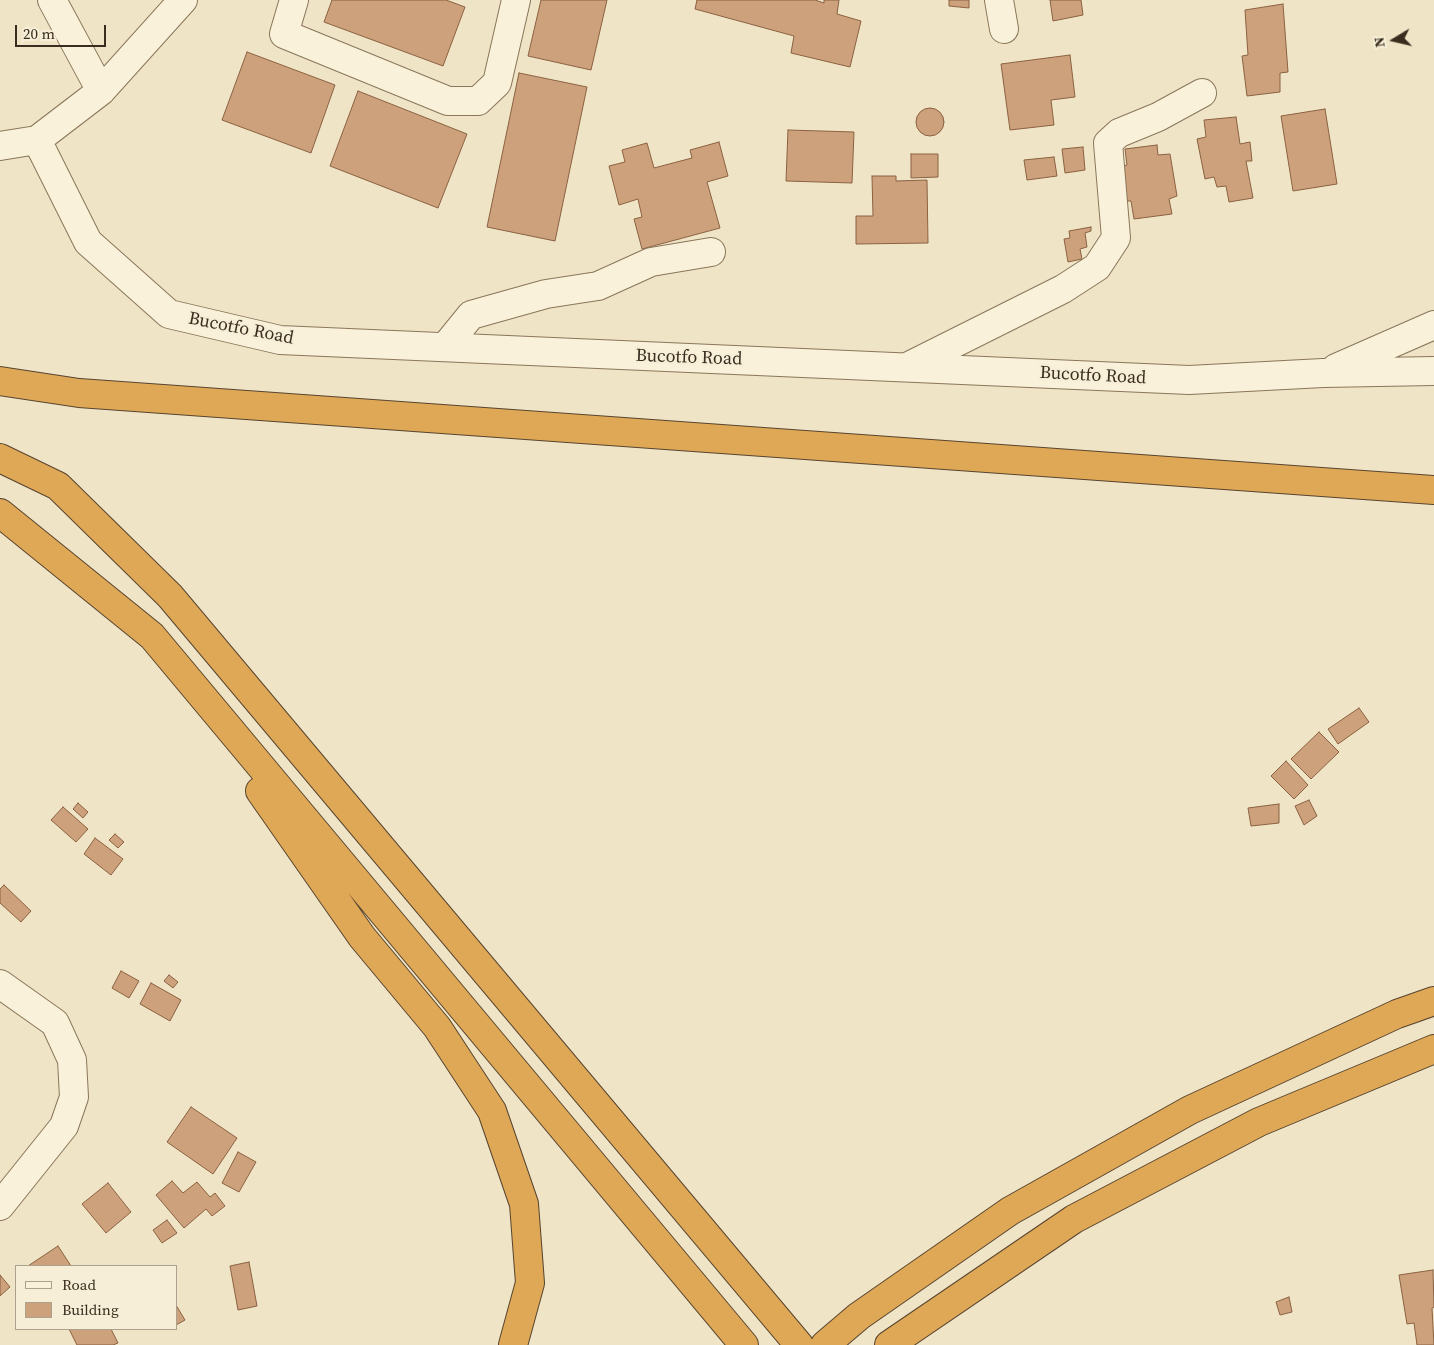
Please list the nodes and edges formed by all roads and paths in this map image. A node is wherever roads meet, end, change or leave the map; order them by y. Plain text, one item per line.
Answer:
1 (52, 0) edge
2 (183, 0) edge
3 (294, 0) edge
4 (516, 0) edge
5 (999, 0) edge
6 (1004, 29) dead end
7 (101, 91) junction
8 (1202, 93) dead end
9 (37, 140) junction
10 (0, 146) edge
11 (710, 252) dead end
12 (1434, 325) edge
13 (445, 347) junction
14 (906, 367) junction
15 (1434, 371) edge
16 (1323, 373) junction
17 (0, 381) edge
18 (0, 458) edge
19 (1434, 490) edge
20 (0, 513) edge
21 (152, 636) junction
22 (0, 984) edge
23 (1434, 1001) edge
24 (1434, 1049) edge
25 (0, 1206) edge
26 (738, 1339) edge
27 (513, 1345) edge
28 (799, 1345) edge
29 (824, 1345) edge
30 (889, 1345) edge

1 - 7 street
2 - 7 street
3 - 4 street
5 - 6 street
7 - 9 street
8 - 14 street
9 - 10 street
9 - 13 street, Bucotfo Road
11 - 13 street
12 - 16 street
13 - 14 street, Bucotfo Road
14 - 16 street, Bucotfo Road
15 - 16 street, Bucotfo Road
17 - 19 highway
18 - 28 highway
20 - 21 highway
21 - 26 highway
21 - 27 highway
22 - 25 street
23 - 29 highway
24 - 30 highway

